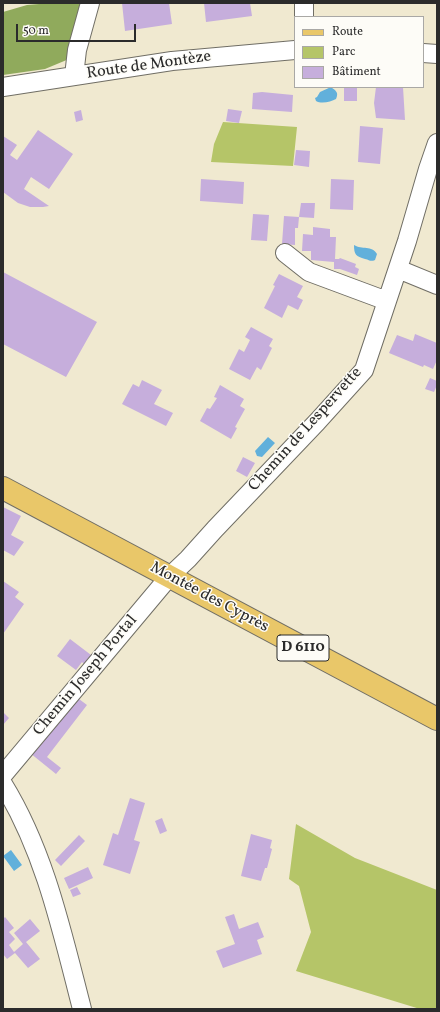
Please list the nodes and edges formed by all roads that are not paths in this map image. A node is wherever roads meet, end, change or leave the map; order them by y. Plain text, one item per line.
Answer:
1 (90, 3) edge
2 (304, 3) edge
3 (304, 16) edge
4 (294, 50) edge
5 (424, 53) edge
6 (437, 54) edge
7 (74, 76) junction
8 (3, 87) edge
9 (437, 143) edge
10 (432, 169) edge
11 (285, 253) dead end
12 (398, 269) junction
13 (437, 285) edge
14 (387, 301) junction
15 (3, 488) edge
16 (169, 577) junction
17 (437, 719) edge
18 (3, 775) edge
19 (3, 784) edge
20 (82, 1009) edge

1 - 7 street
2 - 3 street
4 - 7 street, Route de Montèze
5 - 6 street
7 - 8 street, Route de Montèze
9 - 10 street, Chemin de Lespervette
10 - 12 street, Chemin de Lespervette
11 - 14 street
12 - 13 street
12 - 14 street, Chemin de Lespervette
14 - 16 street, Chemin de Lespervette
15 - 16 main road, Montée des Cyprès / D 6110
16 - 17 main road, Montée des Cyprès / D 6110
16 - 18 street, Chemin Joseph Portal
19 - 20 street

